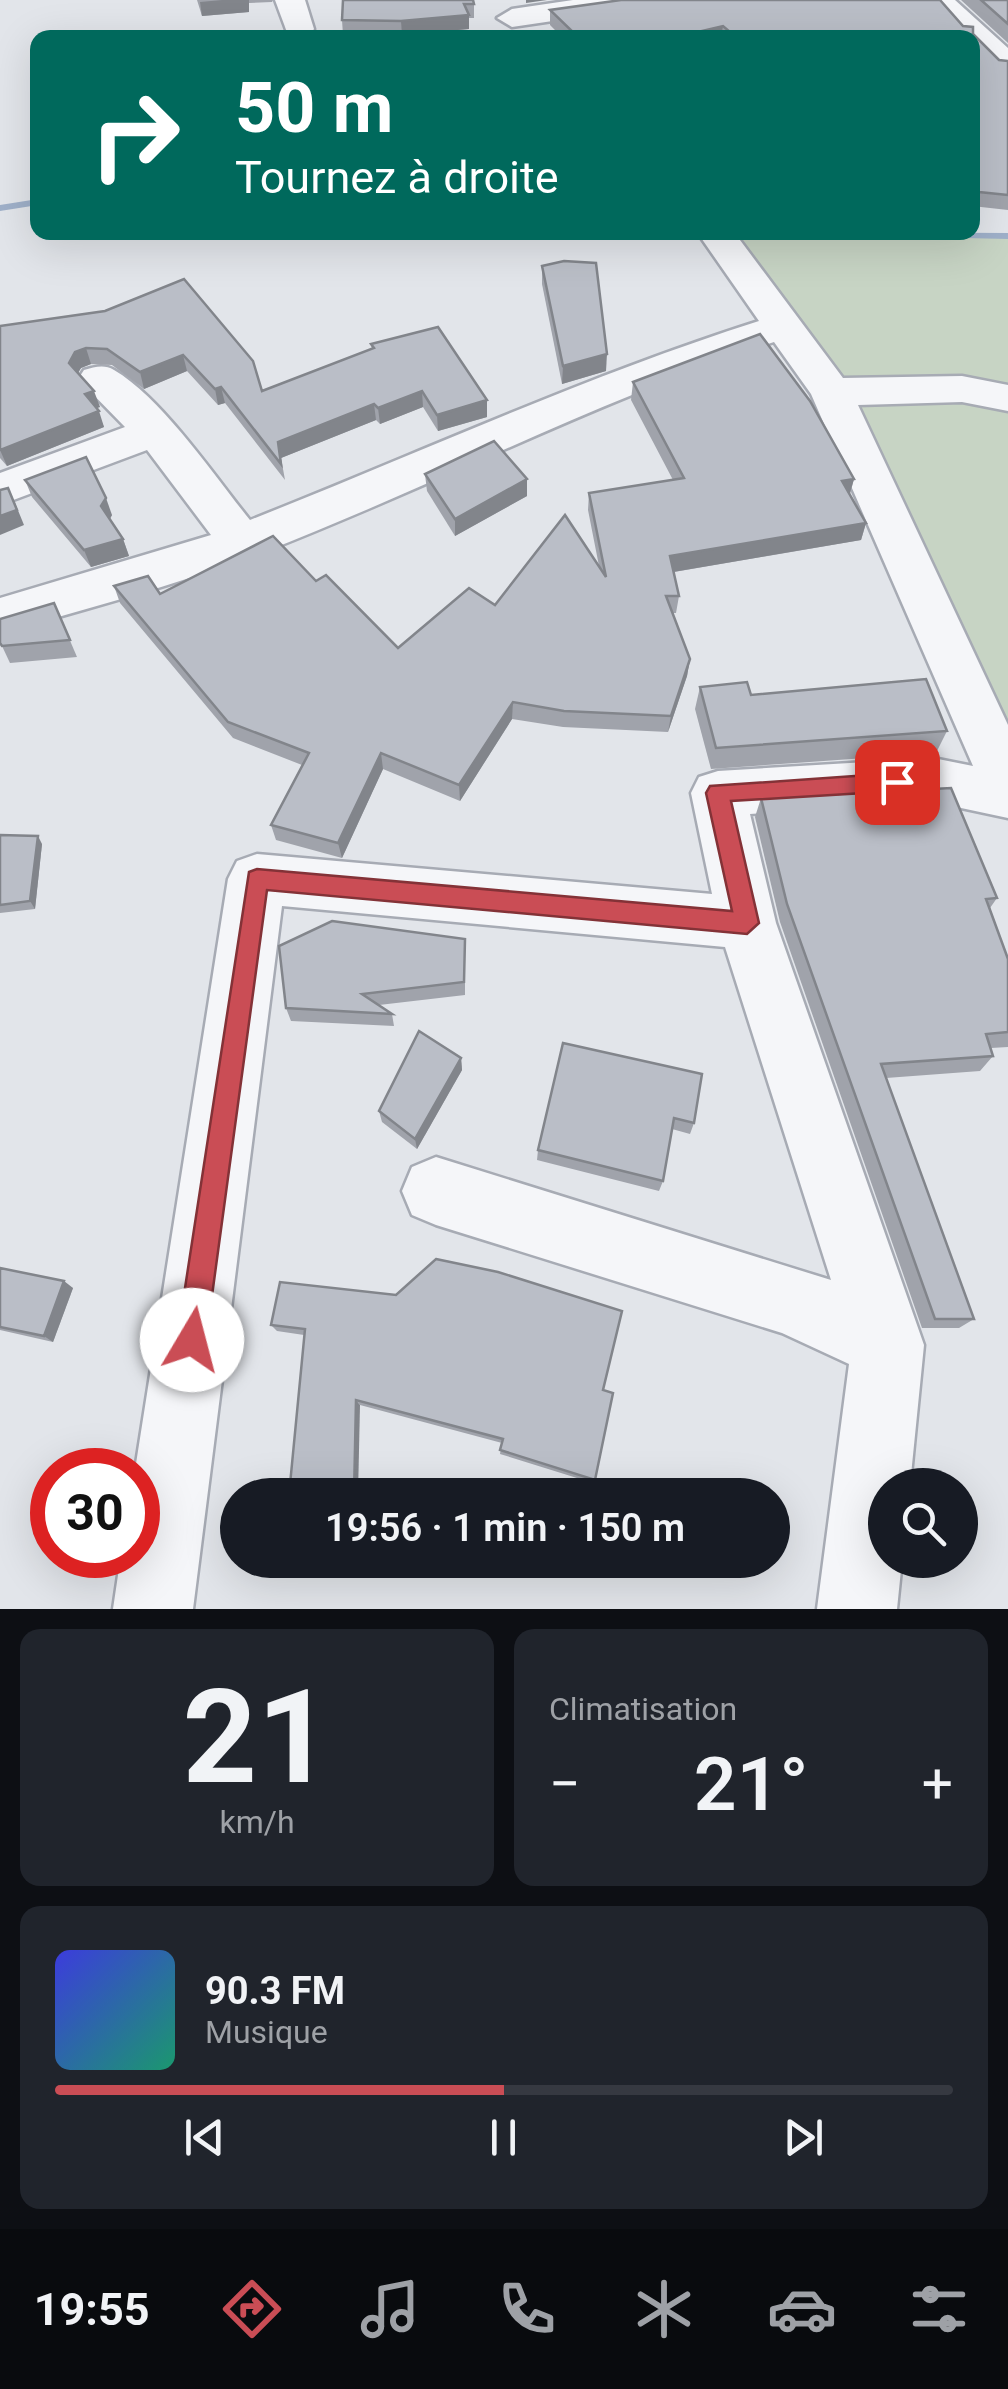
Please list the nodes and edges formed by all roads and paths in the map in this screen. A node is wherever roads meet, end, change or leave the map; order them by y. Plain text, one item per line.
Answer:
1 (634, 0) edge
2 (938, 0) edge
3 (515, 18) edge
4 (970, 30) edge
5 (980, 40) edge
6 (1008, 66) edge
7 (720, 240) edge
8 (780, 327) junction
9 (100, 378) dead end
10 (831, 392) junction
11 (1008, 398) edge
12 (155, 431) junction
13 (0, 490) edge
14 (242, 542) junction
15 (0, 616) edge
16 (1008, 784) edge
17 (1008, 796) edge
18 (747, 923) junction
19 (436, 1190) dead end
20 (888, 1345) junction
21 (153, 1609) edge
22 (857, 1609) edge

1 - 3 street
2 - 4 street
5 - 6 street
7 - 8 street
8 - 10 street
8 - 14 street
9 - 12 street
10 - 11 street
10 - 16 street
12 - 13 street
12 - 14 street
14 - 15 street
17 - 18 street
18 - 20 street
18 - 21 street
19 - 20 street
20 - 22 street

